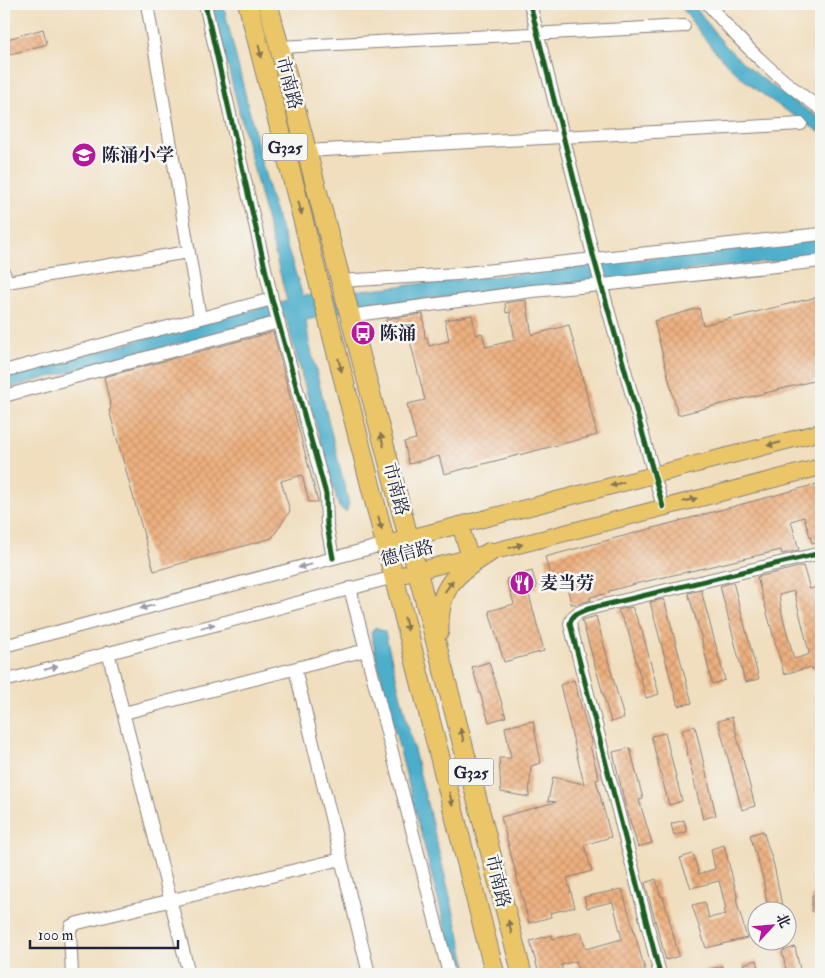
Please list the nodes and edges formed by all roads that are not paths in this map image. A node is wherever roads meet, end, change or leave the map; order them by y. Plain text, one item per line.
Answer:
1 (147, 4) edge
2 (205, 4) edge
3 (248, 4) edge
4 (268, 4) edge
5 (530, 4) edge
6 (708, 4) edge
7 (684, 26) dead end
8 (538, 34) junction
9 (279, 47) junction
10 (821, 109) edge
11 (800, 124) dead end
12 (563, 137) junction
13 (306, 151) junction
14 (821, 234) edge
15 (188, 252) junction
16 (595, 261) junction
17 (821, 261) edge
18 (4, 273) edge
19 (341, 283) junction
20 (601, 284) junction
21 (273, 301) junction
22 (349, 315) junction
23 (200, 318) junction
24 (278, 320) junction
25 (4, 371) edge
26 (4, 396) edge
27 (821, 432) edge
28 (821, 467) edge
29 (654, 474) junction
30 (663, 507) junction
31 (460, 525) junction
32 (409, 538) junction
33 (386, 544) junction
34 (490, 552) junction
35 (821, 552) edge
36 (333, 558) junction
37 (470, 558) junction
38 (418, 571) junction
39 (394, 577) junction
40 (350, 588) junction
41 (4, 646) edge
42 (439, 649) junction
43 (366, 650) junction
44 (108, 652) junction
45 (295, 669) junction
46 (4, 681) edge
47 (124, 713) junction
48 (341, 859) junction
49 (170, 900) junction
50 (72, 974) edge
51 (189, 974) edge
52 (369, 974) edge
53 (450, 974) edge
54 (495, 974) edge
55 (522, 974) edge
56 (660, 974) edge

1 - 15 street
2 - 21 street
3 -> 33 highway, 市南路 / G325
4 - 9 highway, 市南路 / G325
5 - 8 street
6 - 10 street
7 - 8 street
8 - 9 street
8 - 12 street
9 - 13 highway, 市南路 / G325
11 - 12 street
12 - 13 street
12 - 16 street
13 - 19 highway, 市南路 / G325
14 - 16 street
15 - 18 street
15 - 23 street
16 - 19 street
16 - 20 street
17 - 20 street
19 - 22 highway, 市南路 / G325
20 - 22 street
20 - 29 street
21 - 23 street
21 - 24 street
32 -> 22 highway, 市南路 / G325
23 - 25 street
24 - 26 street
24 - 36 street
27 -> 29 main road, 德信路
30 -> 28 main road, 德信路
29 - 30 street
29 -> 31 main road, 德信路
34 -> 30 main road, 德信路
31 - 32 main road, 德信路
31 - 37 main road
32 - 33 main road, 德信路
32 - 38 highway, 市南路 / G325
33 - 36 street, 德信路
33 - 39 highway, 市南路 / G325
34 - 37 main road, 德信路
42 -> 34 highway
35 - 56 street
36 -> 41 street, 德信路
37 - 38 main road, 德信路
38 - 39 main road, 德信路
38 - 42 highway, 市南路 / G325
39 - 40 street, 德信路
39 -> 54 highway, 市南路 / G325
40 - 43 street
44 -> 40 street, 德信路
55 -> 42 highway, 市南路 / G325
43 - 45 street
43 - 53 street
46 -> 44 street, 德信路
44 - 47 street
45 - 47 street
45 - 48 street
47 - 49 street
48 - 49 street
48 - 52 street
49 - 50 street
49 - 51 street

